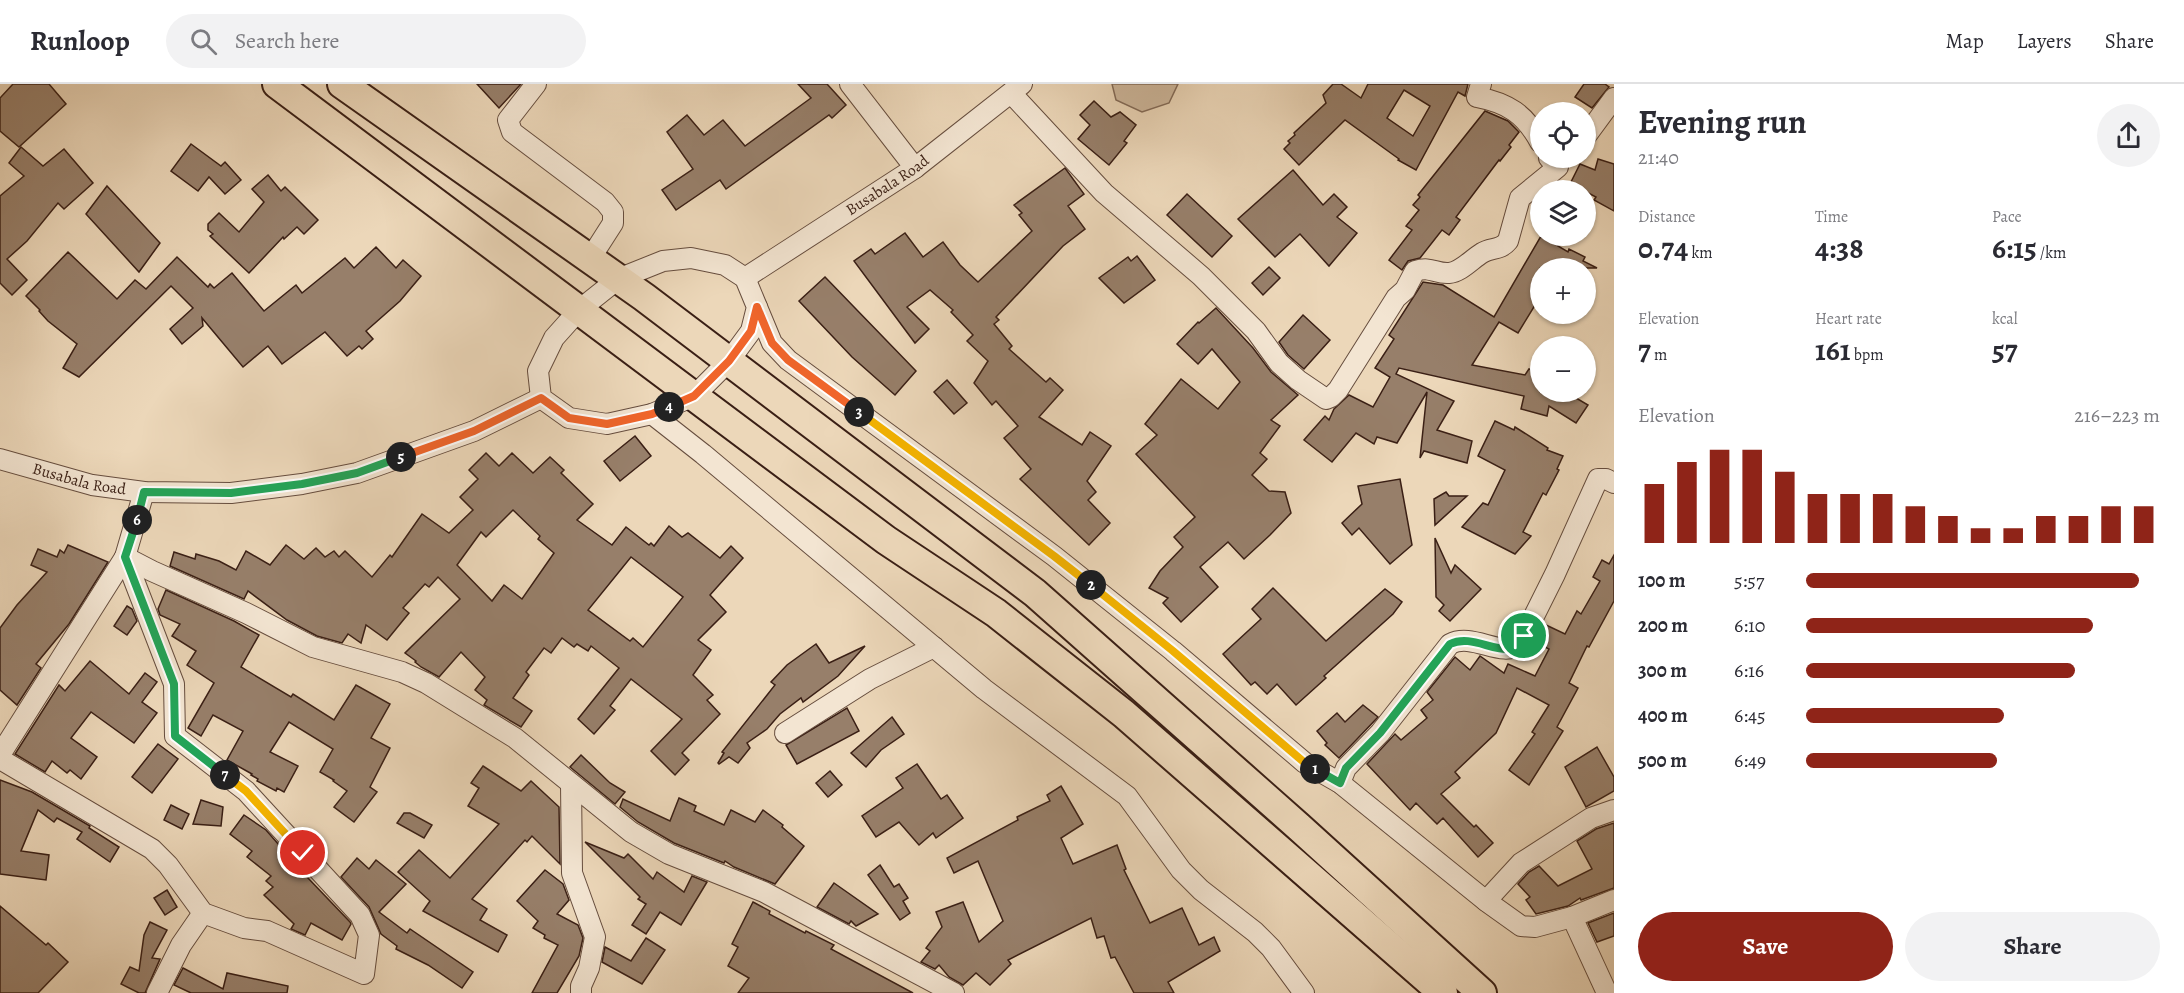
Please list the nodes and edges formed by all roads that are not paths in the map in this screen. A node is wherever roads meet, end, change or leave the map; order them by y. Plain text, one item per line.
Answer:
1 (278, 84) edge
2 (342, 84) edge
3 (536, 84) edge
4 (850, 84) edge
5 (1481, 84) edge
6 (1017, 89) edge
7 (1614, 98) edge
8 (1596, 122) edge
9 (1530, 128) edge
10 (915, 168) junction
11 (1551, 168) edge
12 (590, 259) junction
13 (745, 278) junction
14 (618, 279) junction
15 (757, 307) junction
16 (579, 310) junction
17 (729, 361) junction
18 (694, 396) junction
19 (541, 398) junction
20 (652, 414) junction
21 (0, 459) edge
22 (1614, 483) edge
23 (144, 492) junction
24 (125, 557) junction
25 (934, 647) junction
26 (785, 733) dead end
27 (0, 757) edge
28 (1340, 783) junction
29 (571, 784) junction
30 (1614, 810) edge
31 (1614, 900) edge
32 (1486, 901) junction
33 (203, 913) junction
34 (1572, 917) junction
35 (579, 991) edge
36 (158, 993) edge
37 (954, 993) edge
38 (1304, 993) edge
39 (1443, 993) edge
40 (1482, 993) edge
41 (1607, 993) edge

1 - 16 highway
2 - 12 highway
3 - 12 street
4 - 10 street
5 - 9 street
6 - 10 street, Busabala Road
6 - 11 street
7 - 8 street
10 - 13 street, Busabala Road
12 - 14 highway
13 - 14 street
13 - 15 street
14 - 16 street
14 - 17 highway
15 - 17 street
15 - 28 street
16 - 18 highway
16 - 19 street
17 - 18 street
17 - 40 highway
18 - 20 street
18 - 39 highway
19 - 20 street
19 - 23 street, Busabala Road
20 - 25 street
21 - 23 street, Busabala Road
22 - 28 street
23 - 24 street
24 - 27 street
24 - 29 street
24 - 33 street
25 - 26 street
25 - 38 street
27 - 33 street
28 - 32 street
29 - 35 street
29 - 37 street
30 - 32 street
31 - 34 street
32 - 34 street
33 - 36 street
34 - 41 street

